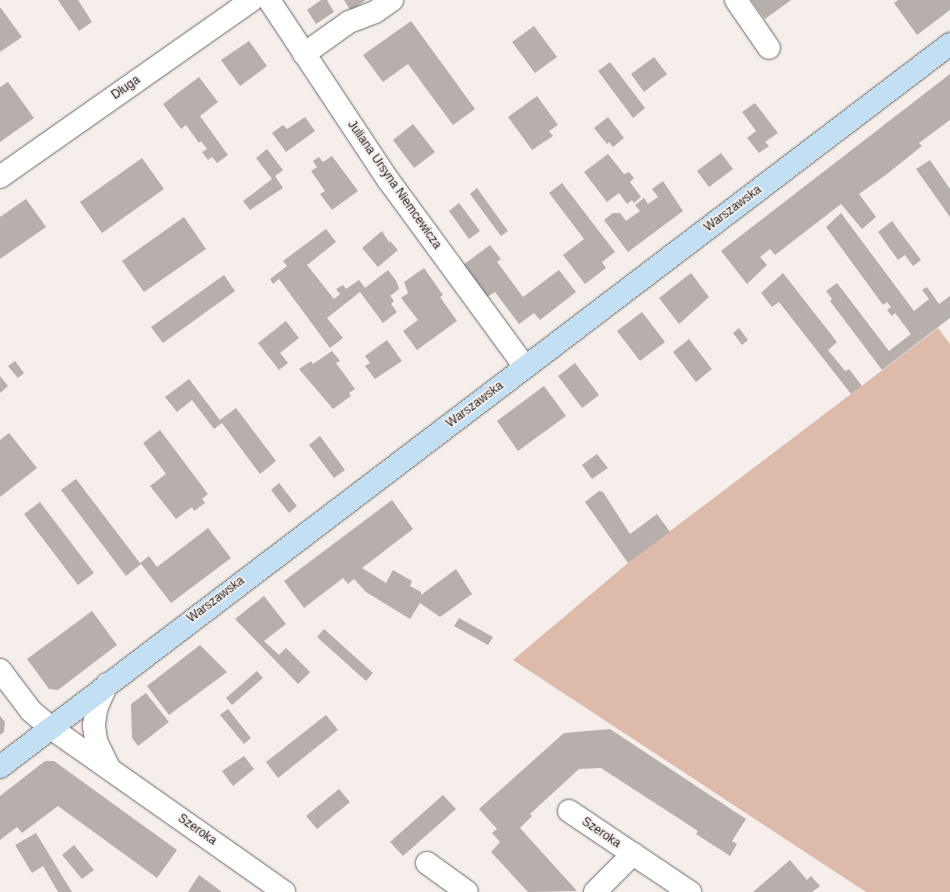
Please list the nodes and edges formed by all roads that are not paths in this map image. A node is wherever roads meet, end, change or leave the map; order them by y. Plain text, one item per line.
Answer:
1 (252, 0) edge
2 (269, 0) edge
3 (392, 0) edge
4 (736, 0) edge
5 (950, 44) edge
6 (769, 48) dead end
7 (304, 54) junction
8 (0, 177) edge
9 (524, 366) junction
10 (0, 670) edge
11 (107, 684) junction
12 (51, 728) junction
13 (0, 767) edge
14 (109, 769) junction
15 (569, 811) dead end
16 (633, 854) junction
17 (427, 863) dead end
18 (604, 889) edge
19 (284, 892) edge
20 (467, 892) edge
21 (690, 892) edge

1 - 8 street, Długa
2 - 7 street, Juliana Ursyna Niemcewicza
3 - 7 street
4 - 6 street
5 - 9 main road, Warszawska
7 - 9 street, Juliana Ursyna Niemcewicza
9 - 11 main road, Warszawska
10 - 12 street, Szeroka
11 - 12 main road, Warszawska
11 - 14 street, Szeroka
12 - 13 main road, Warszawska
12 - 14 street, Szeroka
14 - 19 street, Szeroka
15 - 16 street, Szeroka
16 - 18 street, Szeroka
16 - 21 street, Szeroka
17 - 20 street

